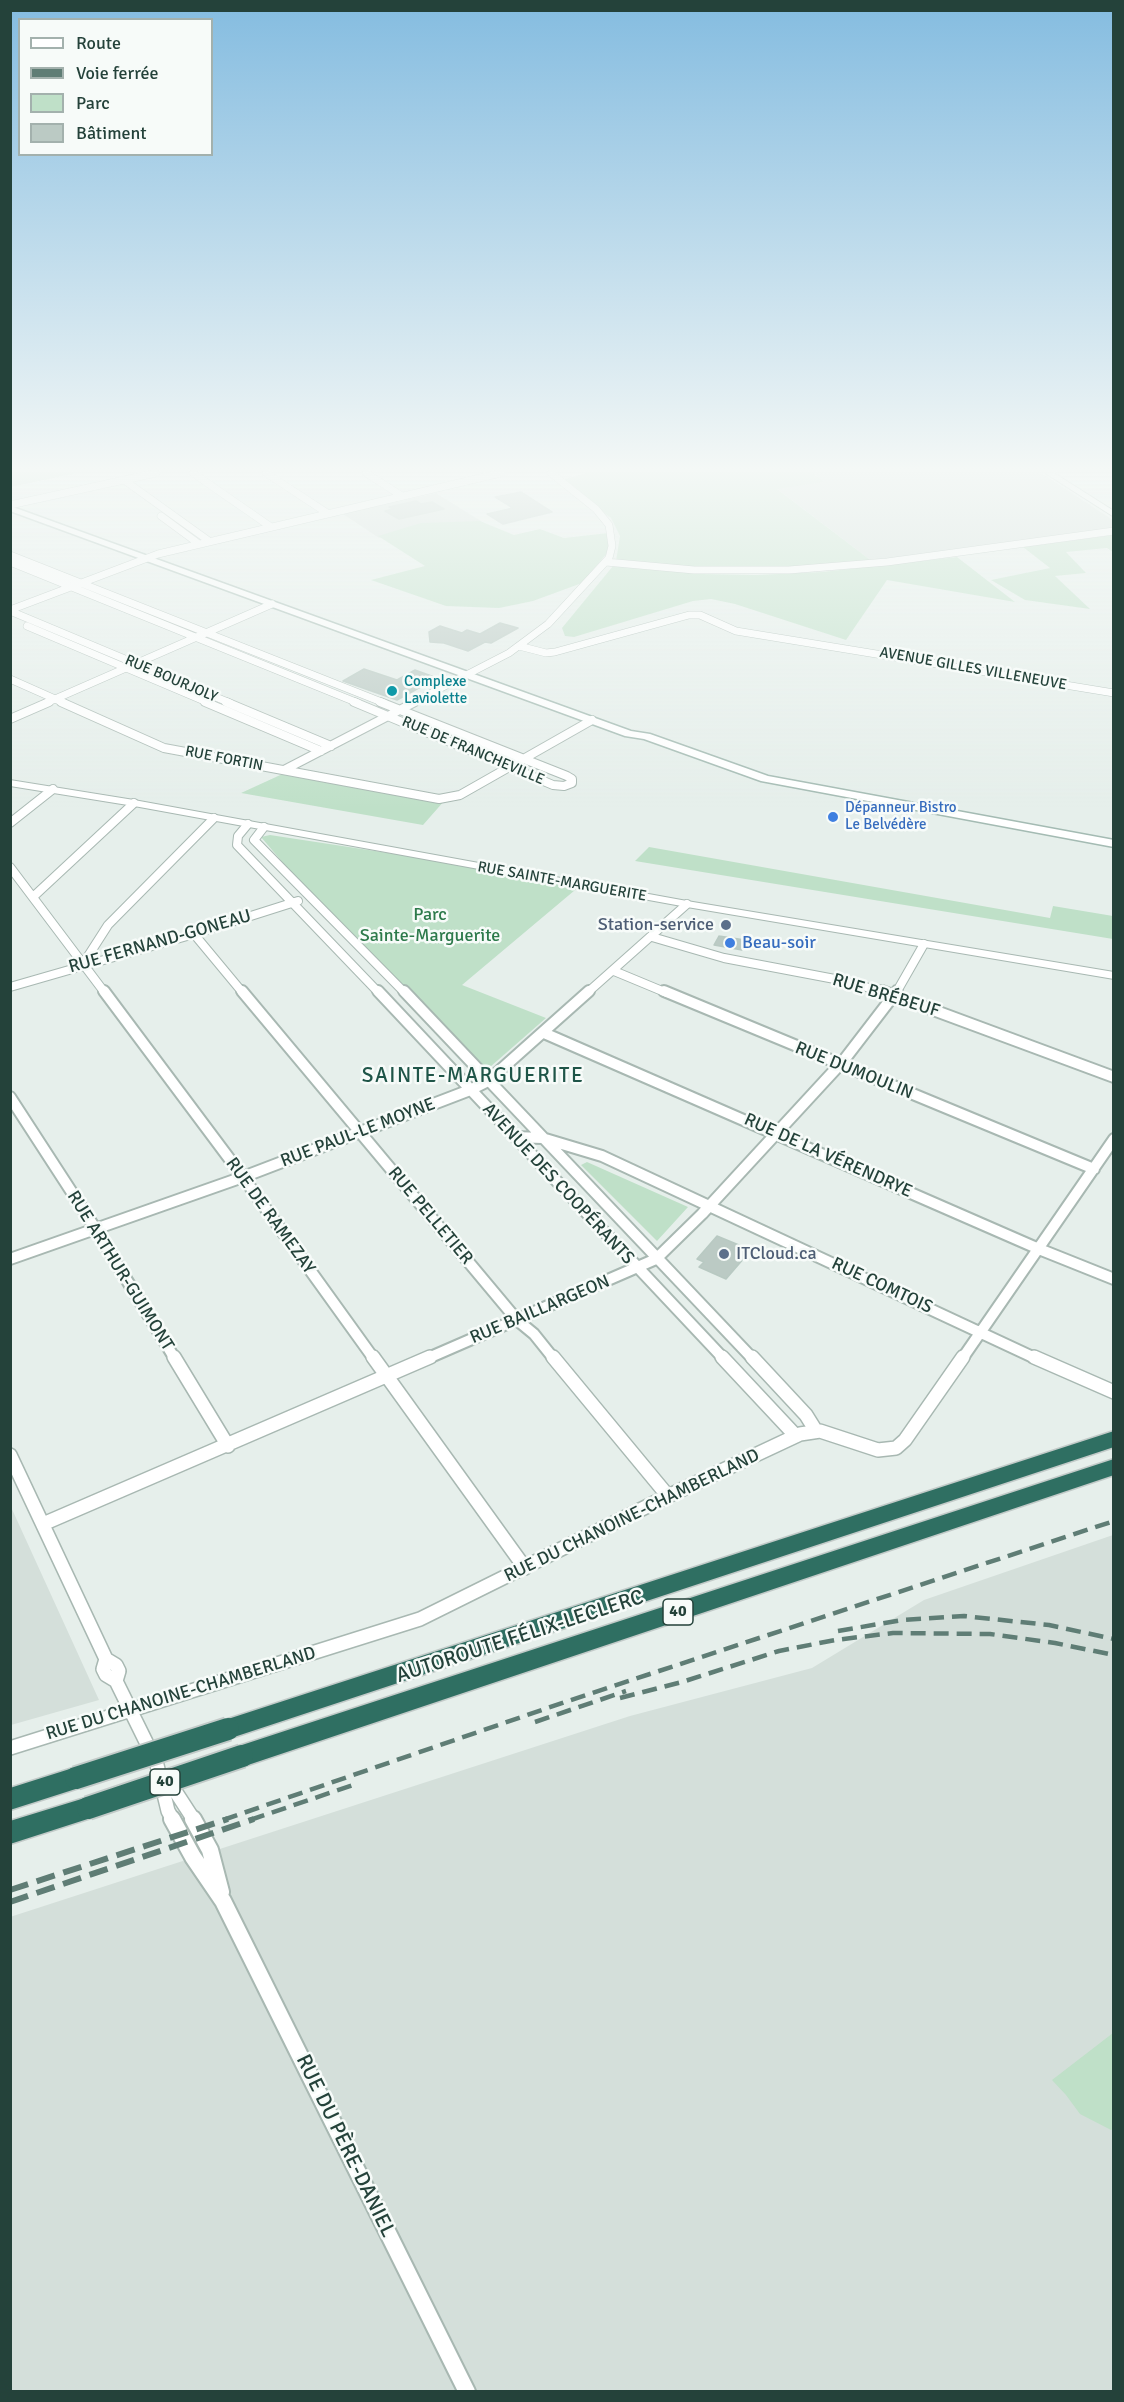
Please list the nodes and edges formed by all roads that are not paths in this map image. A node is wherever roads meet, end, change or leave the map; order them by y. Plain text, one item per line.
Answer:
1 (85, 585) edge
2 (220, 585) edge
3 (585, 585) edge
4 (71, 586) joint
5 (272, 604) junction
6 (10, 610) edge
7 (10, 619) edge
8 (207, 633) junction
9 (196, 638) junction
10 (519, 646) junction
11 (136, 664) junction
12 (127, 668) junction
13 (470, 675) junction
14 (10, 679) edge
15 (1113, 693) edge
16 (57, 700) junction
17 (400, 710) junction
18 (389, 716) junction
19 (10, 719) edge
20 (592, 720) junction
21 (331, 746) junction
22 (321, 751) junction
23 (524, 759) junction
24 (512, 766) junction
25 (284, 770) junction
26 (10, 783) edge
27 (53, 789) junction
28 (134, 803) junction
29 (214, 818) junction
30 (10, 823) edge
31 (970, 823) junction
32 (248, 824) junction
33 (264, 827) junction
34 (1113, 844) edge
35 (1113, 855) edge
36 (10, 867) edge
37 (33, 897) junction
38 (310, 898) junction
39 (294, 902) junction
40 (687, 904) junction
41 (194, 934) junction
42 (652, 937) junction
43 (924, 944) junction
44 (83, 964) junction
45 (614, 971) junction
46 (1113, 976) edge
47 (394, 981) junction
48 (10, 987) edge
49 (374, 988) junction
50 (895, 995) junction
51 (544, 1032) junction
52 (838, 1065) junction
53 (1113, 1077) edge
54 (488, 1081) junction
55 (470, 1090) junction
56 (10, 1097) edge
57 (777, 1133) junction
58 (360, 1134) junction
59 (515, 1137) junction
60 (542, 1138) junction
61 (1113, 1139) edge
62 (1094, 1169) junction
63 (243, 1177) junction
64 (709, 1206) junction
65 (95, 1228) junction
66 (1039, 1249) junction
67 (656, 1258) junction
68 (10, 1259) edge
69 (638, 1269) junction
70 (1113, 1279) edge
71 (517, 1320) junction
72 (979, 1332) junction
73 (384, 1376) junction
74 (1113, 1392) edge
75 (816, 1431) junction
76 (795, 1435) junction
77 (1113, 1439) edge
78 (228, 1446) junction
79 (10, 1455) edge
80 (1113, 1467) edge
81 (668, 1496) junction
82 (43, 1524) junction
83 (525, 1568) junction
84 (129, 1710) junction
85 (10, 1748) edge
86 (10, 1798) edge
87 (10, 1833) edge
88 (466, 2391) edge

1 - 8 street, RUE DE FRANCHEVILLE
2 - 5 main road
3 - 10 street
4 - 6 street
4 - 9 street, RUE DE FRANCHEVILLE
5 - 8 street
5 - 13 main road
6 - 11 street, RUE BOURJOLY
7 - 12 street, RUE BOURJOLY
8 - 9 street
8 - 17 street, RUE DE FRANCHEVILLE
9 - 11 street
9 - 18 street, RUE DE FRANCHEVILLE
10 - 13 street
10 - 15 street, AVENUE GILLES VILLENEUVE
11 - 12 street
11 - 21 street, RUE BOURJOLY
12 - 16 street
12 - 22 street, RUE BOURJOLY
13 - 17 street
13 - 20 main road
14 - 16 street, RUE FORTIN
16 - 19 street
16 - 25 street, RUE FORTIN
17 - 18 street
17 - 23 street, RUE DE FRANCHEVILLE
18 - 21 street
18 - 24 street, RUE DE FRANCHEVILLE
20 - 23 street
20 - 31 main road
21 - 22 street
22 - 25 street
23 - 24 street
23 - 24 street, RUE DE FRANCHEVILLE
24 - 25 street, RUE FORTIN
26 - 27 street, RUE SAINTE-MARGUERITE
27 - 28 street, RUE SAINTE-MARGUERITE
27 - 30 street
28 - 29 street, RUE SAINTE-MARGUERITE
28 - 37 street
29 - 32 street, RUE SAINTE-MARGUERITE
29 - 44 street
31 - 34 main road
31 - 35 main road
32 - 33 street, RUE SAINTE-MARGUERITE
32 - 39 street, AVENUE DES COOPÉRANTS
33 - 38 street, AVENUE DES COOPÉRANTS
33 - 40 street, RUE SAINTE-MARGUERITE
36 - 37 street, RUE DE RAMEZAY
37 - 44 street, RUE DE RAMEZAY
38 - 39 street, RUE FERNAND-GONEAU
38 - 47 street, AVENUE DES COOPÉRANTS
39 - 41 street, RUE FERNAND-GONEAU
39 - 49 street, AVENUE DES COOPÉRANTS
40 - 42 street, RUE PAUL-LE MOYNE
40 - 43 street, RUE SAINTE-MARGUERITE
41 - 44 street, RUE FERNAND-GONEAU
41 - 58 street, RUE PELLETIER
42 - 45 street, RUE PAUL-LE MOYNE
42 - 50 street, RUE BRÉBEUF
43 - 46 street, RUE SAINTE-MARGUERITE
43 - 50 street, RUE BAILLARGEON
44 - 48 street, RUE FERNAND-GONEAU
44 - 63 street, RUE DE RAMEZAY
45 - 51 street, RUE PAUL-LE MOYNE
45 - 52 street, RUE DUMOULIN
47 - 49 street
47 - 54 street, AVENUE DES COOPÉRANTS
49 - 55 street, AVENUE DES COOPÉRANTS
50 - 52 street, RUE BAILLARGEON
50 - 53 street, RUE BRÉBEUF
51 - 54 street, RUE PAUL-LE MOYNE
51 - 57 street, RUE DE LA VÉRENDRYE
52 - 57 street, RUE BAILLARGEON
52 - 62 street, RUE DUMOULIN
54 - 55 street, RUE PAUL-LE MOYNE
54 - 60 street, AVENUE DES COOPÉRANTS
55 - 58 street, RUE PAUL-LE MOYNE
55 - 59 street, AVENUE DES COOPÉRANTS
56 - 65 street, RUE ARTHUR-GUIMONT
57 - 64 street, RUE BAILLARGEON
57 - 66 street, RUE DE LA VÉRENDRYE
58 - 63 street, RUE PAUL-LE MOYNE
58 - 71 street, RUE PELLETIER
59 - 60 street, RUE COMTOIS
59 - 69 street, AVENUE DES COOPÉRANTS
60 - 64 street, RUE COMTOIS
60 - 67 street, AVENUE DES COOPÉRANTS
61 - 62 street, RUE DU CHANOINE-CHAMBERLAND
62 - 66 street, RUE DU CHANOINE-CHAMBERLAND
63 - 65 street, RUE PAUL-LE MOYNE
63 - 73 street, RUE DE RAMEZAY
64 - 67 street, RUE BAILLARGEON
64 - 72 street, RUE COMTOIS
65 - 68 street, RUE PAUL-LE MOYNE
65 - 78 street, RUE ARTHUR-GUIMONT
66 - 70 street, RUE DE LA VÉRENDRYE
66 - 72 street, RUE DU CHANOINE-CHAMBERLAND
67 - 69 street, RUE BAILLARGEON
67 - 75 street, AVENUE DES COOPÉRANTS
69 - 71 street, RUE BAILLARGEON
69 - 76 street, AVENUE DES COOPÉRANTS
71 - 73 street, RUE BAILLARGEON
71 - 81 street, RUE PELLETIER
72 - 74 street, RUE COMTOIS
72 - 75 street, RUE DU CHANOINE-CHAMBERLAND
73 - 78 street, RUE BAILLARGEON
73 - 83 street, RUE DE RAMEZAY
75 - 76 street, RUE DU CHANOINE-CHAMBERLAND
76 - 81 street, RUE DU CHANOINE-CHAMBERLAND
77 - 86 highway, AUTOROUTE FÉLIX-LECLERC / 40, bridge
78 - 82 street, RUE BAILLARGEON
79 - 82 street, RUE DU PÈRE-DANIEL
80 - 87 highway, AUTOROUTE FÉLIX-LECLERC / 40, bridge
81 - 83 street, RUE DU CHANOINE-CHAMBERLAND
82 - 84 street, RUE DU PÈRE-DANIEL
83 - 84 street, RUE DU CHANOINE-CHAMBERLAND
84 - 85 street, RUE DU CHANOINE-CHAMBERLAND
84 - 88 street, RUE DU PÈRE-DANIEL

